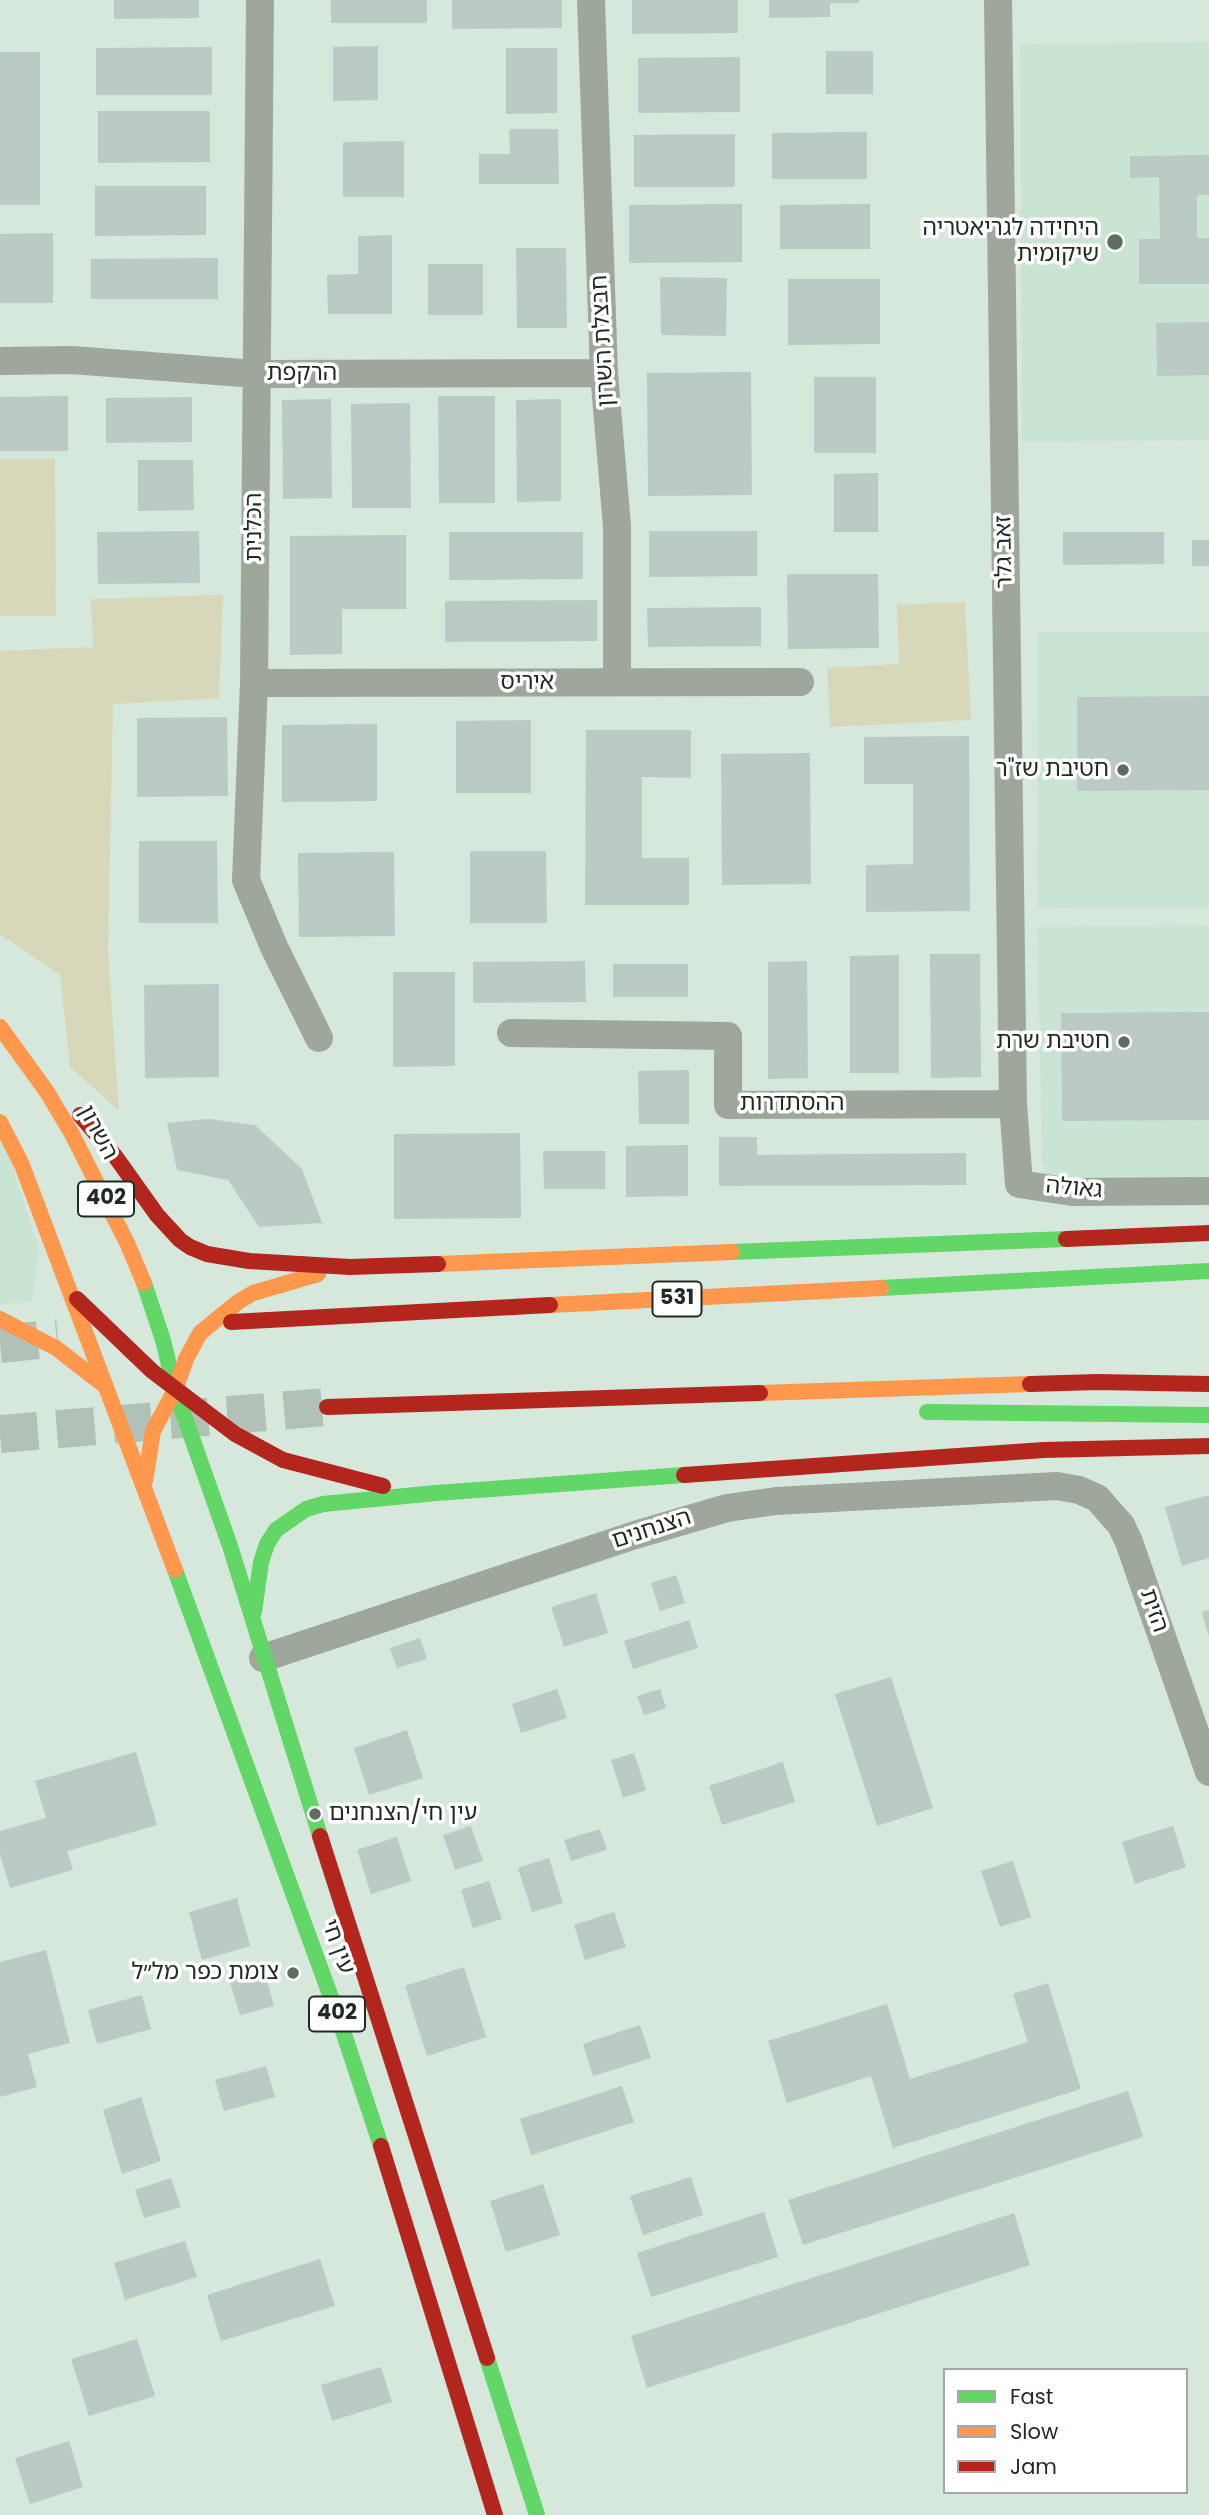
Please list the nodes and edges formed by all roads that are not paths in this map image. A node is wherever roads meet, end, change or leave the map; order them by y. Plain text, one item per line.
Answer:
1 (260, 0) edge
2 (591, 0) edge
3 (998, 0) edge
4 (0, 361) edge
5 (604, 373) junction
6 (256, 374) junction
7 (617, 682) junction
8 (800, 682) dead end
9 (254, 683) junction
10 (0, 1027) edge
11 (512, 1033) dead end
12 (320, 1038) dead end
13 (28, 1063) junction
14 (1013, 1104) junction
15 (0, 1122) edge
16 (1209, 1191) edge
17 (1209, 1233) edge
18 (350, 1267) junction
19 (1209, 1271) edge
20 (1124, 1275) junction
21 (1209, 1277) edge
22 (68, 1290) junction
23 (0, 1319) edge
24 (231, 1322) dead end
25 (1209, 1384) edge
26 (106, 1386) junction
27 (175, 1390) junction
28 (713, 1410) dead end
29 (906, 1412) dead end
30 (1209, 1415) edge
31 (144, 1422) junction
32 (1209, 1446) edge
33 (167, 1448) dead end
34 (189, 1477) dead end
35 (144, 1485) junction
36 (1057, 1486) joint
37 (436, 1493) junction
38 (221, 1519) junction
39 (254, 1621) junction
40 (263, 1658) junction
41 (1209, 1772) edge
42 (495, 2515) edge
43 (537, 2515) edge

1 - 6 street, הכלנית
2 - 5 street, חבצלת השרון
3 - 14 street, זאב גלר
4 - 6 street, הרקפת
5 - 6 street, הרקפת
5 - 7 street, חבצלת השרון
6 - 9 street, הכלנית
7 - 8 street, איריס
7 - 9 street, איריס
9 - 12 street, הכלנית
10 - 13 main road, השרון / 402
11 - 14 street, ההסתדרות
13 - 18 main road
13 - 27 main road, השרון / 402
14 - 16 street, גאולה
15 - 22 main road, 402
17 - 18 main road
18 - 27 main road
19 - 20 main road
20 - 21 main road, 531
20 - 24 main road, 531
22 - 26 main road, 402
22 - 27 main road
23 - 26 main road
25 - 28 main road
26 - 31 main road
26 - 35 main road, 402
27 - 31 main road
27 - 37 main road
27 - 38 main road, 402
29 - 30 main road
31 - 33 main road
31 - 35 main road
32 - 37 main road
34 - 38 main road
35 - 42 main road, עין חי / 402
36 - 40 street, הצנחנים
36 - 41 street, הזית
37 - 39 main road
38 - 39 main road, עין חי / 402
39 - 40 main road, עין חי / 402
40 - 43 main road, עין חי / 402

